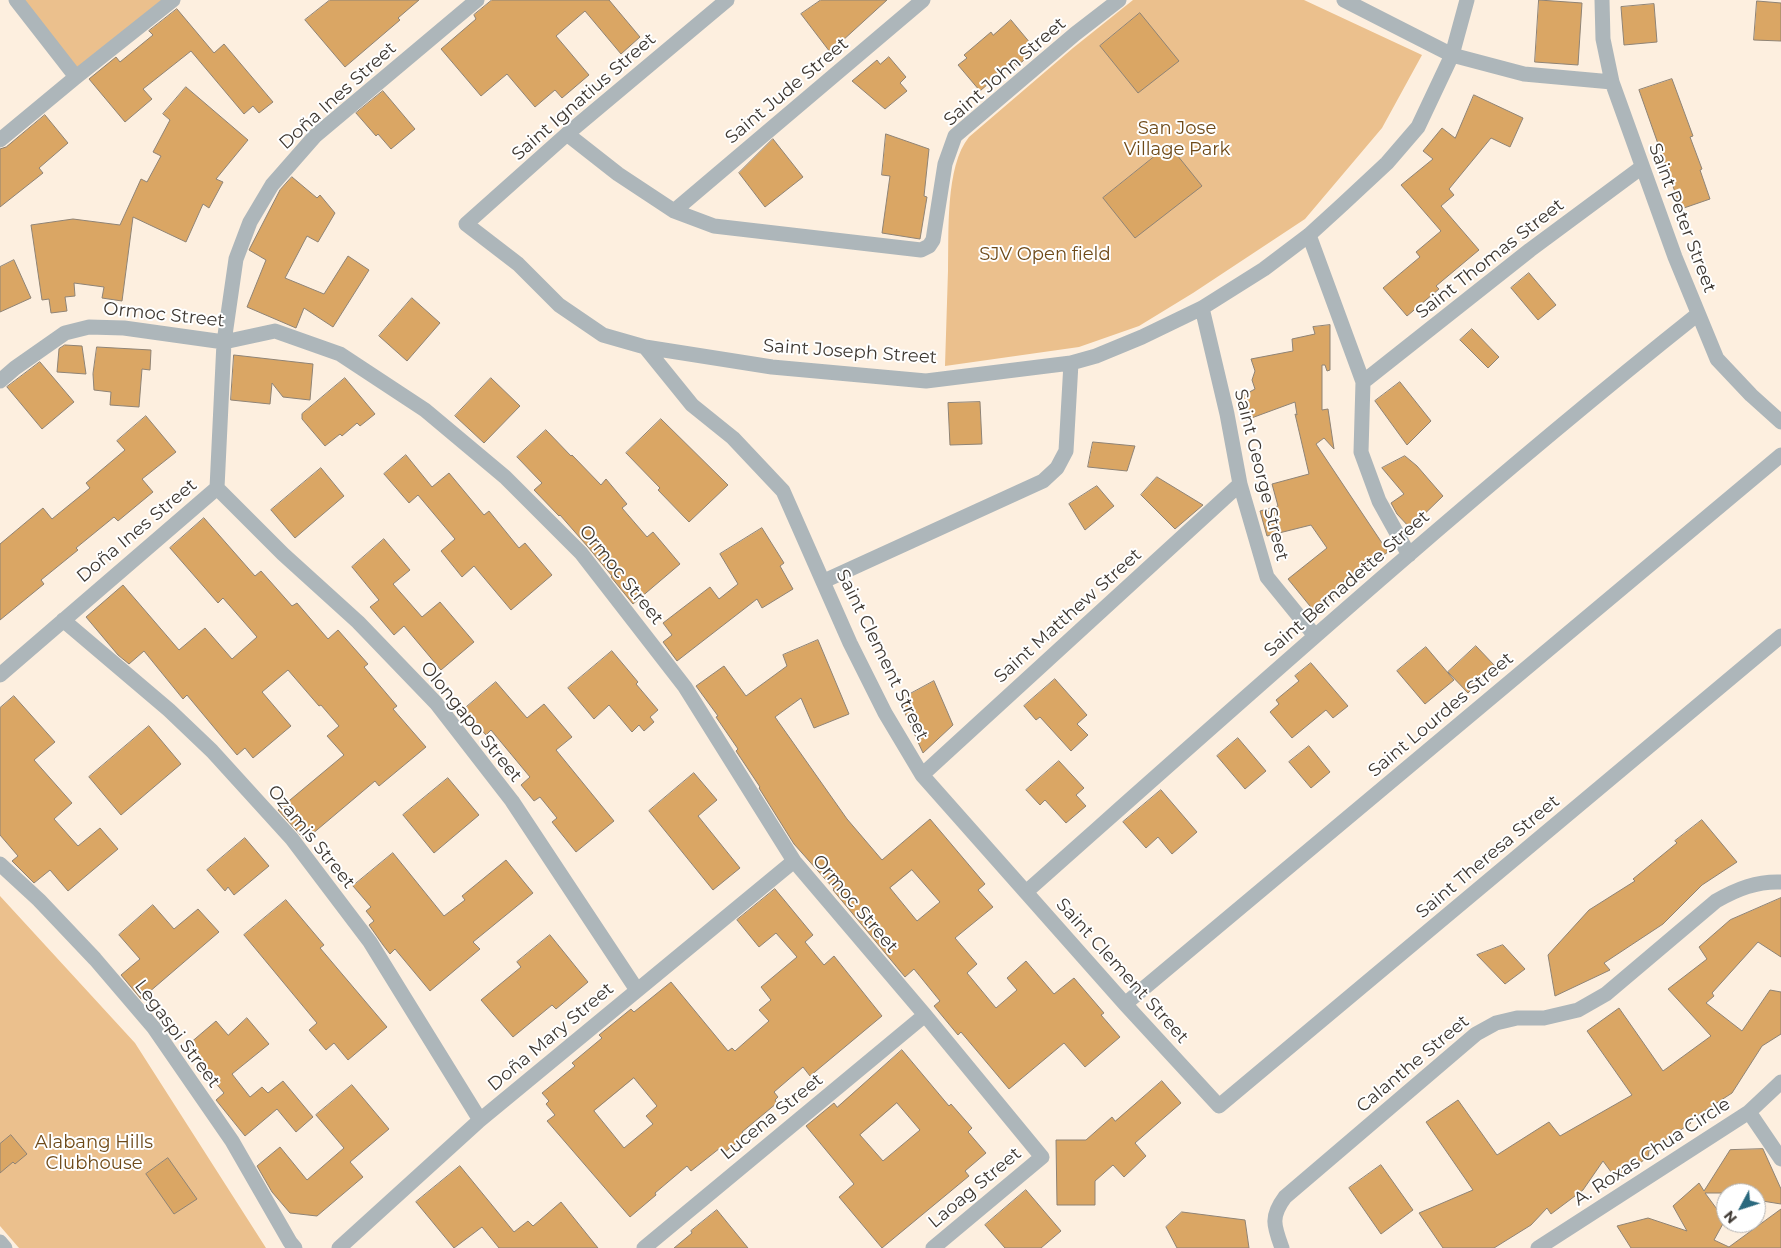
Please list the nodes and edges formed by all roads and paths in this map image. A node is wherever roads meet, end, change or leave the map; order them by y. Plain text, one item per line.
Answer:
1 (16, 0) edge
2 (173, 0) edge
3 (477, 0) edge
4 (727, 0) edge
5 (923, 0) edge
6 (1119, 0) edge
7 (1344, 0) edge
8 (1467, 0) edge
9 (1602, 0) edge
10 (1452, 55) junction
11 (76, 77) junction
12 (1612, 82) junction
13 (567, 134) junction
14 (0, 140) edge
15 (1642, 167) junction
16 (674, 211) junction
17 (466, 224) joint
18 (1309, 235) junction
19 (1202, 308) junction
20 (1698, 314) junction
21 (224, 342) junction
22 (645, 348) junction
23 (1071, 363) junction
24 (0, 381) edge
25 (1362, 382) junction
26 (1781, 422) edge
27 (1781, 456) edge
28 (1240, 484) junction
29 (217, 488) junction
30 (1408, 555) junction
31 (824, 582) junction
32 (63, 620) junction
33 (1315, 636) junction
34 (1781, 636) edge
35 (0, 675) edge
36 (922, 775) junction
37 (794, 862) junction
38 (0, 864) edge
39 (1781, 882) edge
40 (1026, 892) junction
41 (637, 990) junction
42 (1125, 1004) junction
43 (925, 1015) junction
44 (1781, 1082) edge
45 (1219, 1106) joint
46 (1749, 1112) junction
47 (480, 1120) junction
48 (1042, 1157) joint
49 (1781, 1160) edge
50 (0, 1242) edge
51 (5, 1248) edge
52 (296, 1248) edge
53 (339, 1248) edge
54 (644, 1248) edge
55 (933, 1248) edge
56 (1282, 1248) edge
57 (1538, 1248) edge

1 - 11 street
2 - 11 street
3 - 21 street, Doña Ines Street
4 - 13 street, Saint Ignatius Street
5 - 16 street, Saint Jude Street
6 - 16 street, Saint John Street
7 - 10 street
8 - 10 street, Saint Joseph Street
9 - 12 street, Saint Peter Street
10 - 12 street
10 - 18 street, Saint Joseph Street
11 - 14 street
12 - 15 street, Saint Peter Street
13 - 16 street
13 - 17 street, Saint Ignatius Street
15 - 20 street, Saint Peter Street
15 - 25 street, Saint Thomas Street
17 - 22 street, Saint Joseph Street
18 - 19 street, Saint Joseph Street
18 - 25 street
19 - 23 street, Saint Joseph Street
19 - 28 street, Saint George Street
20 - 26 street, Saint Peter Street
20 - 30 street, Saint Bernadette Street
21 - 24 street, Ormoc Street
21 - 29 street, Doña Ines Street
21 - 37 street, Ormoc Street
22 - 23 street, Saint Joseph Street
22 - 31 street, Saint Clement Street
23 - 31 street
25 - 30 street
27 - 42 street, Saint Lourdes Street
28 - 33 street, Saint George Street
28 - 36 street, Saint Matthew Street
29 - 32 street, Doña Ines Street
29 - 41 street, Olongapo Street
30 - 33 street, Saint Bernadette Street
31 - 36 street, Saint Clement Street
32 - 35 street, Doña Ines Street
32 - 47 street, Ozamis Street
33 - 40 street, Saint Bernadette Street
34 - 45 street, Saint Theresa Street
36 - 40 street, Saint Clement Street
37 - 41 street, Doña Mary Street
37 - 43 street, Ormoc Street
38 - 52 street, Legaspi Street
39 - 56 street, Calanthe Street
40 - 42 street, Saint Clement Street
41 - 47 street, Doña Mary Street
42 - 45 street, Saint Clement Street
43 - 48 street, Ormoc Street
43 - 54 street, Lucena Street
44 - 46 street, A. Roxas Chua Circle
46 - 49 street
46 - 57 street, A. Roxas Chua Circle
47 - 53 street, Doña Mary Street
48 - 55 street, Laoag Street
50 - 51 street

